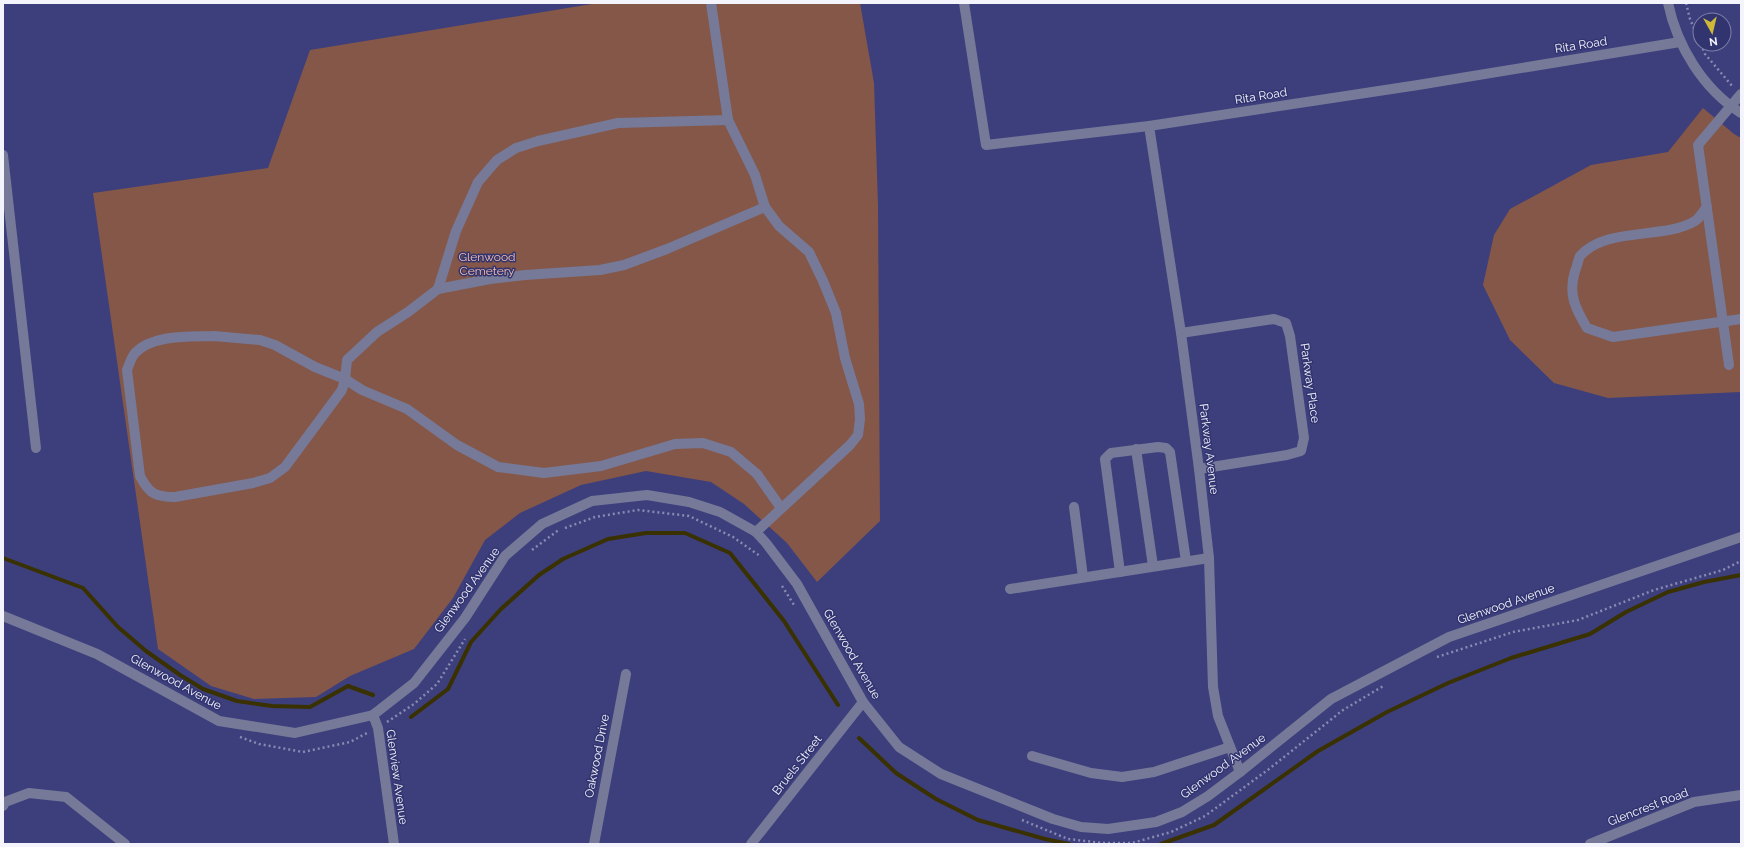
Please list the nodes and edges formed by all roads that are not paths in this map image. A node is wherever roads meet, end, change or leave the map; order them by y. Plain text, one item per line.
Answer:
1 (711, 3) edge
2 (964, 3) edge
3 (1668, 3) edge
4 (1680, 42) junction
5 (1741, 94) edge
6 (1730, 106) junction
7 (1741, 113) edge
8 (728, 120) junction
9 (1149, 126) junction
10 (3, 156) edge
11 (765, 207) junction
12 (1707, 207) junction
13 (438, 289) junction
14 (1741, 319) edge
15 (1723, 322) junction
16 (1181, 333) junction
17 (1729, 364) dead end
18 (345, 379) junction
19 (36, 448) dead end
20 (1136, 449) junction
21 (1199, 469) junction
22 (1074, 507) dead end
23 (781, 508) junction
24 (756, 532) junction
25 (1741, 537) edge
26 (1209, 558) junction
27 (1186, 561) junction
28 (1153, 566) junction
29 (1120, 572) junction
30 (1083, 578) junction
31 (1010, 589) dead end
32 (3, 616) edge
33 (626, 674) dead end
34 (863, 702) junction
35 (373, 715) junction
36 (1230, 747) junction
37 (1032, 756) dead end
38 (1240, 772) junction
39 (1741, 795) edge
40 (3, 806) edge
41 (125, 844) edge
42 (394, 844) edge
43 (594, 844) edge
44 (751, 844) edge
45 (1590, 844) edge

1 - 8 street
2 - 9 street, Rita Road
3 - 4 street
4 - 6 street
4 - 9 street, Rita Road
5 - 6 street
6 - 7 street
6 - 12 street
8 - 11 street
8 - 13 street
9 - 16 street, Parkway Avenue
10 - 19 street
11 - 13 street
11 - 23 street
12 - 15 street
12 - 15 street
13 - 18 street
14 - 15 street
15 - 17 street
16 - 21 street, Parkway Avenue
16 - 21 street, Parkway Place
18 - 18 street
18 - 23 street
20 - 27 street
20 - 28 street
20 - 29 street
21 - 26 street, Parkway Avenue
22 - 30 street
23 - 24 street
24 - 34 street, Glenwood Avenue
24 - 35 street, Glenwood Avenue
25 - 38 street, Glenwood Avenue
26 - 27 street
26 - 36 street, Parkway Avenue
27 - 28 street
28 - 29 street
29 - 30 street
30 - 31 street
32 - 35 street, Glenwood Avenue
33 - 43 street, Oakwood Drive
34 - 38 street, Glenwood Avenue
34 - 44 street, Bruels Street
35 - 42 street, Glenview Avenue
36 - 37 street
36 - 38 street, Parkway Avenue
39 - 45 street, Glencrest Road
40 - 41 street

